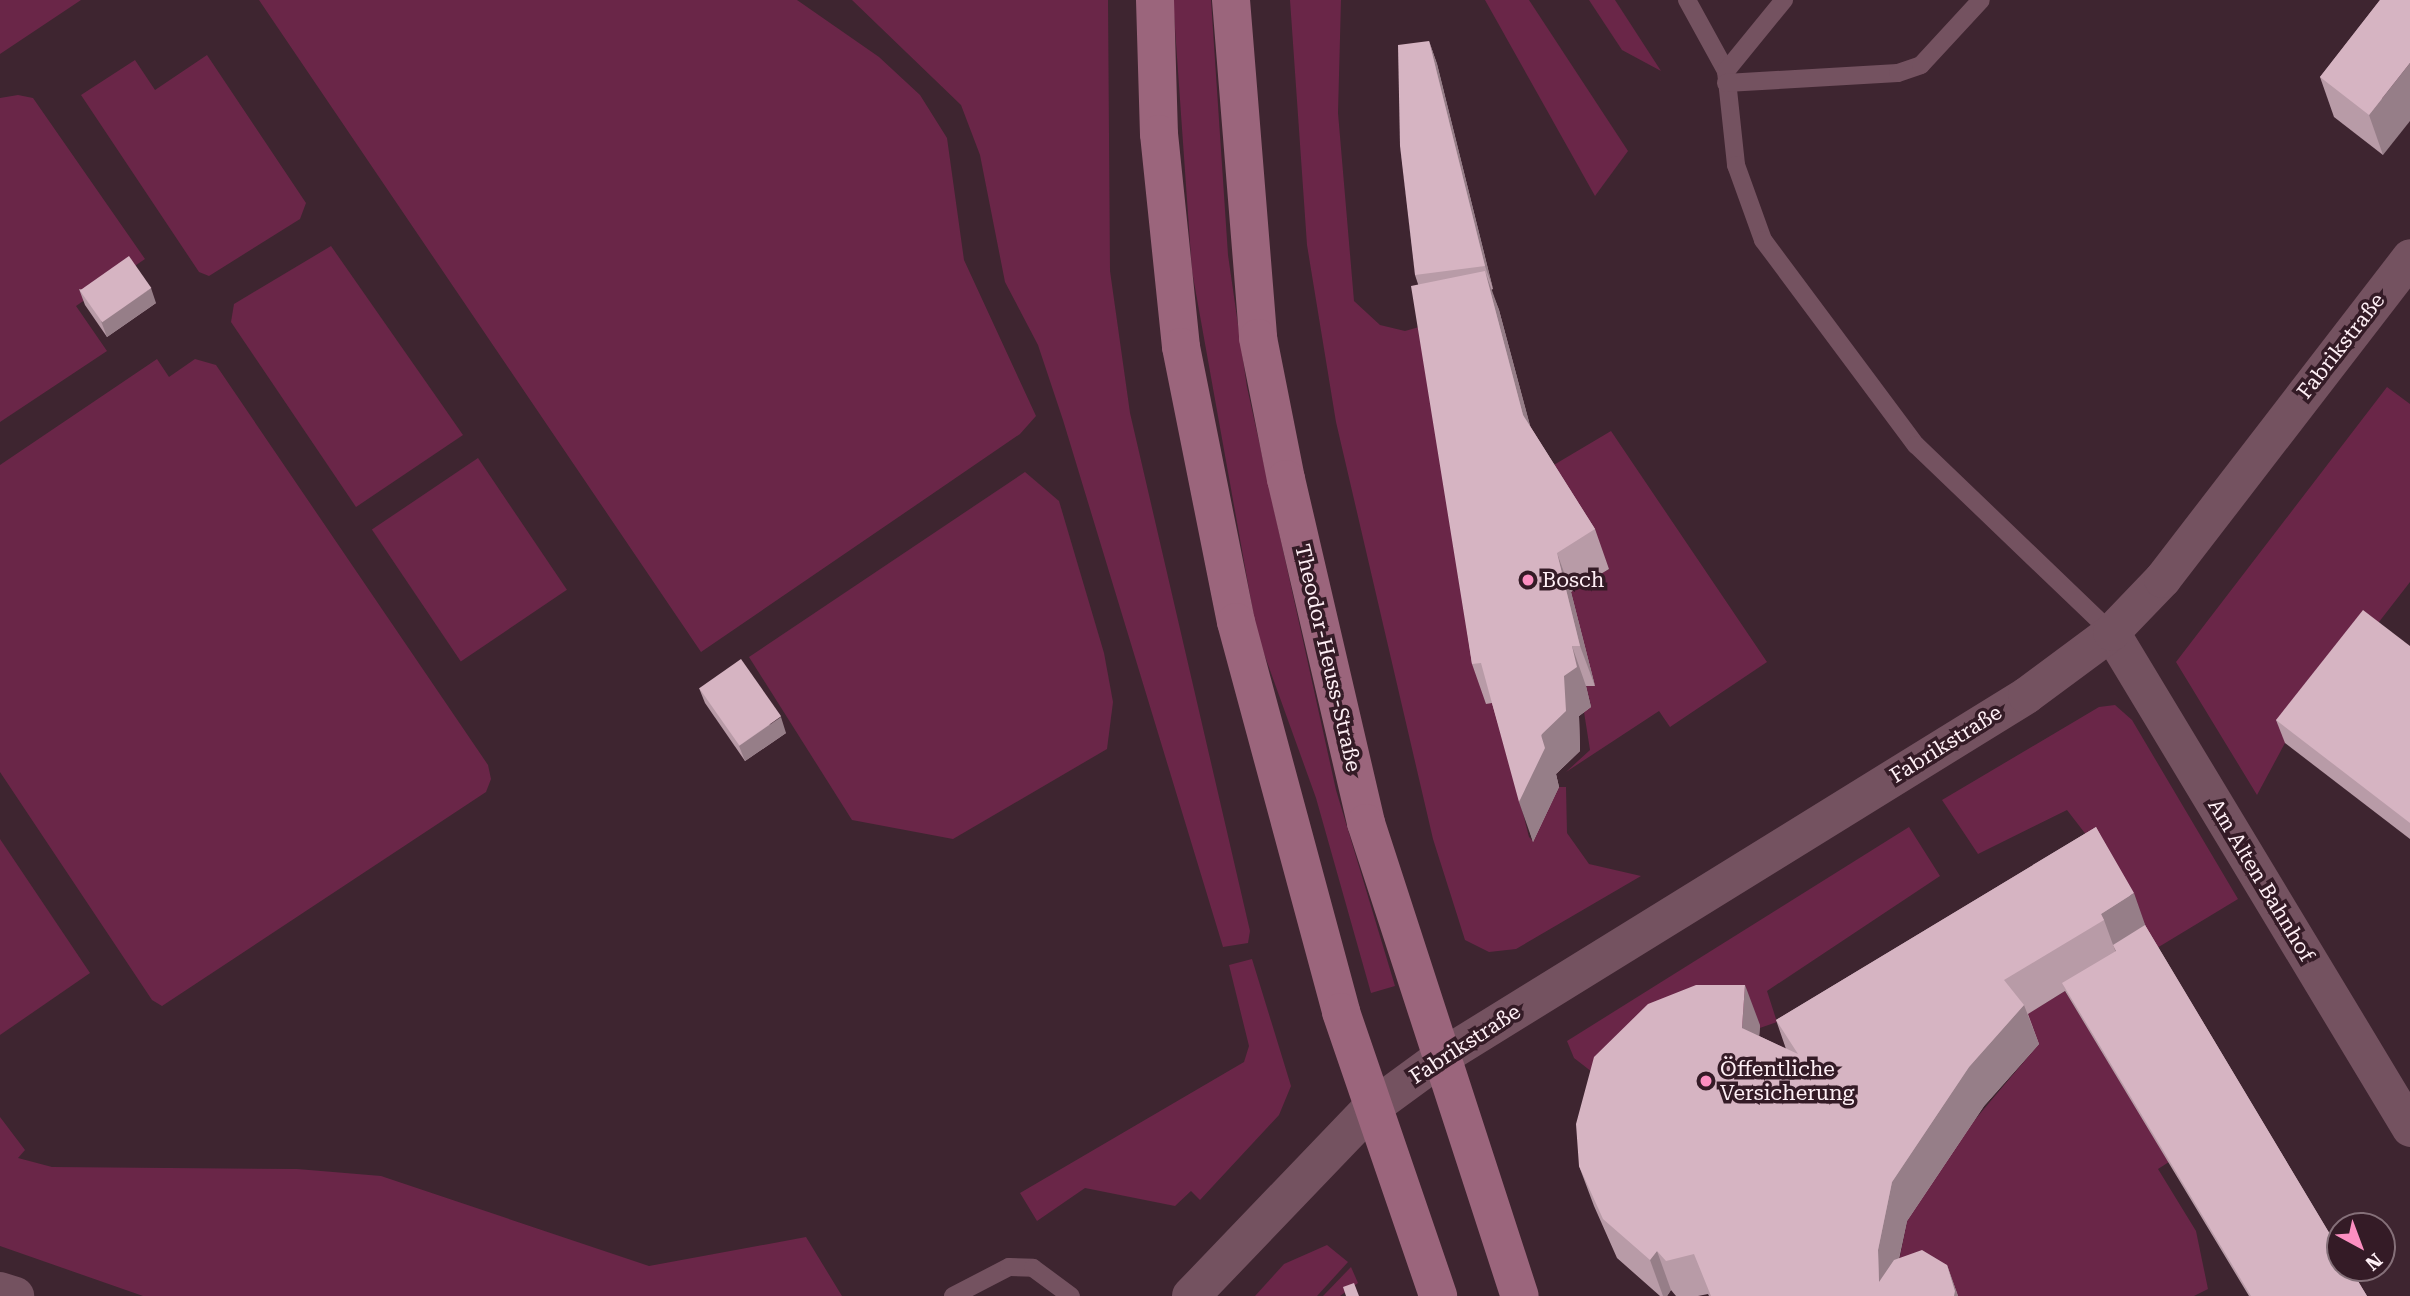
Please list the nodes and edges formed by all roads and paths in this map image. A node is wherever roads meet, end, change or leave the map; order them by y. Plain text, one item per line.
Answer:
1 (1155, 0) edge
2 (1231, 0) edge
3 (1687, 0) edge
4 (1784, 0) edge
5 (1981, 0) edge
6 (1726, 77) junction
7 (2410, 257) edge
8 (2111, 632) junction
9 (1438, 1058) junction
10 (1371, 1107) junction
11 (2410, 1128) edge
12 (0, 1291) edge
13 (15, 1296) edge
14 (953, 1296) edge
15 (1071, 1296) edge
16 (1191, 1296) edge
17 (1438, 1296) edge
18 (1520, 1296) edge

1 - 10 main road
2 - 9 main road, Theodor-Heuss-Straße
3 - 6 lane
4 - 6 lane
5 - 6 lane
6 - 8 lane
7 - 8 street, Fabrikstraße
8 - 9 street, Fabrikstraße
8 - 11 street, Am Alten Bahnhof
9 - 10 street, Fabrikstraße
9 - 18 main road, Theodor-Heuss-Straße
10 - 16 street
10 - 17 main road
12 - 13 street
14 - 15 lane

